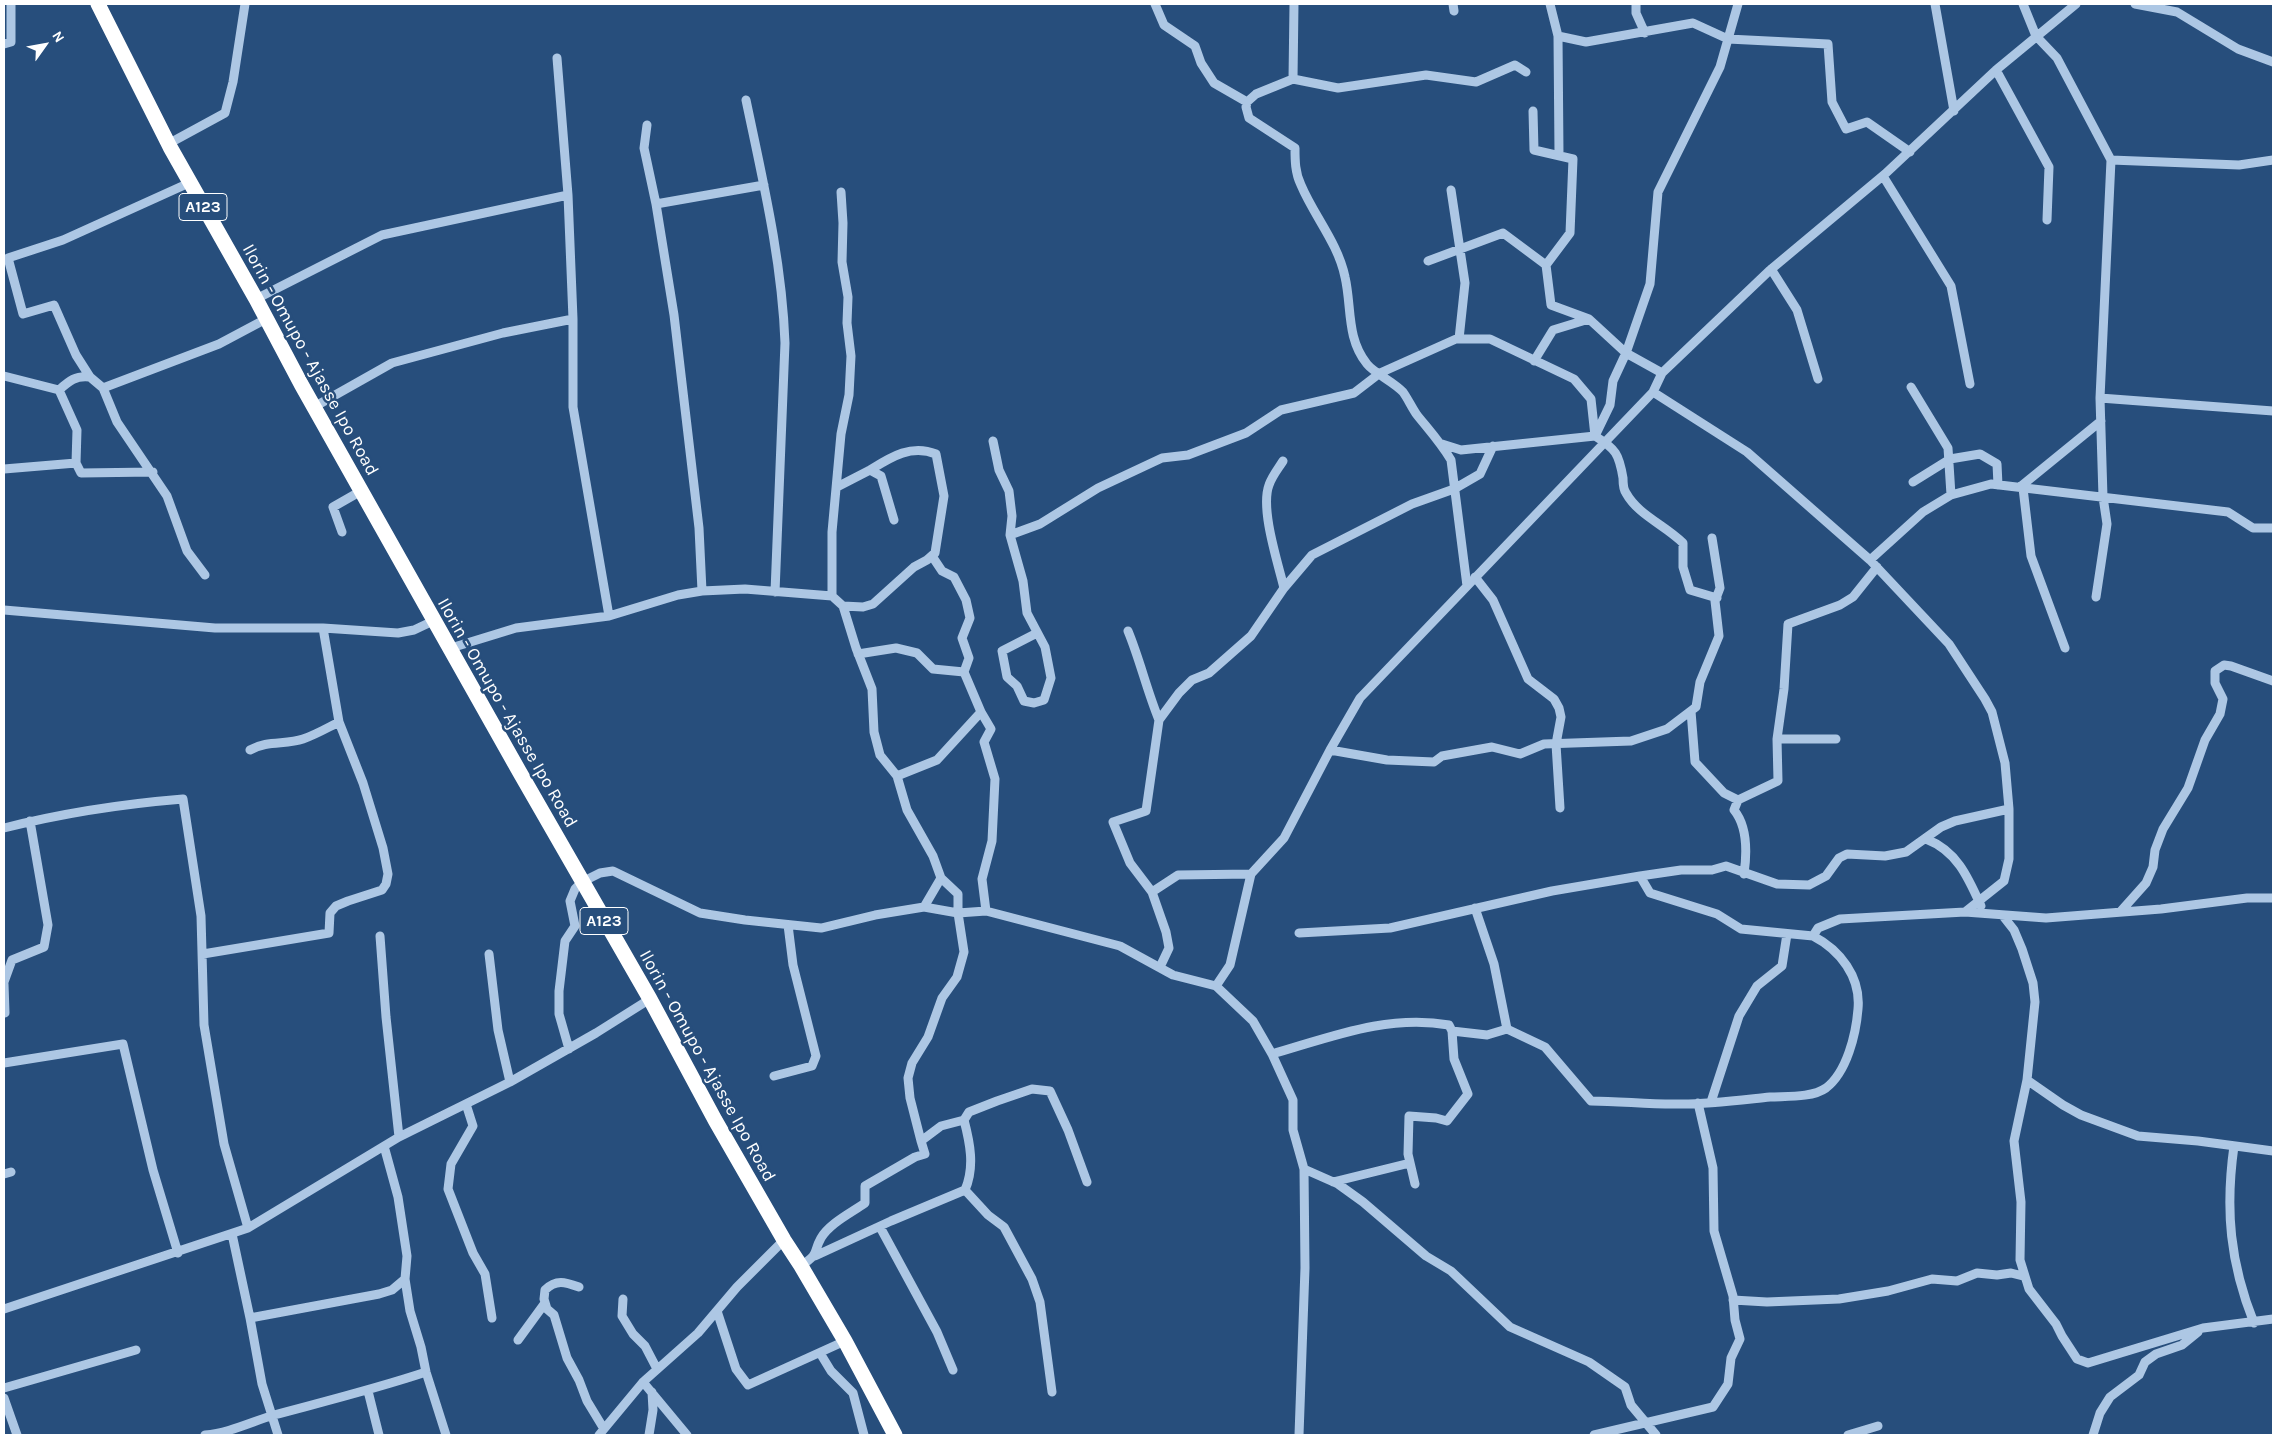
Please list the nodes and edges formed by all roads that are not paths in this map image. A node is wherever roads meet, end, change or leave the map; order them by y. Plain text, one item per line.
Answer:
1 (11, 4) edge
2 (98, 4) edge
3 (245, 4) edge
4 (1155, 4) edge
5 (1294, 4) edge
6 (1550, 4) edge
7 (1636, 4) edge
8 (1738, 4) edge
9 (1935, 4) edge
10 (2023, 4) edge
11 (2076, 4) edge
12 (2135, 4) edge
13 (2171, 4) edge
14 (2177, 12) junction
15 (1646, 33) junction
16 (1558, 36) junction
17 (2036, 36) junction
18 (1728, 39) junction
19 (4, 44) edge
20 (558, 58) dead end
21 (2273, 62) edge
22 (1996, 70) junction
23 (1526, 72) dead end
24 (1293, 79) junction
25 (746, 100) dead end
26 (1247, 102) junction
27 (1534, 110) dead end
28 (1954, 111) junction
29 (647, 125) dead end
30 (168, 144) junction
31 (1910, 152) junction
32 (1559, 154) junction
33 (2111, 160) junction
34 (2273, 160) edge
35 (1883, 176) junction
36 (189, 183) junction
37 (764, 185) junction
38 (1451, 190) dead end
39 (841, 192) dead end
40 (568, 195) junction
41 (656, 204) junction
42 (2047, 220) dead end
43 (1459, 249) junction
44 (1428, 261) dead end
45 (1546, 265) junction
46 (1771, 269) junction
47 (256, 299) junction
48 (266, 319) junction
49 (573, 319) junction
50 (1589, 319) junction
51 (1459, 339) junction
52 (1626, 353) junction
53 (1534, 361) junction
54 (1380, 373) junction
55 (1662, 373) junction
56 (4, 376) edge
57 (90, 377) junction
58 (1818, 379) dead end
59 (1970, 384) dead end
60 (1911, 387) dead end
61 (103, 388) junction
62 (59, 390) junction
63 (1653, 392) junction
64 (2100, 398) junction
65 (314, 407) junction
66 (2273, 411) edge
67 (2101, 421) junction
68 (1595, 436) junction
69 (993, 441) dead end
70 (1604, 442) junction
71 (1442, 444) junction
72 (1493, 446) junction
73 (1950, 459) junction
74 (1283, 461) dead end
75 (76, 463) junction
76 (4, 469) edge
77 (870, 470) junction
78 (153, 472) junction
79 (1913, 482) dead end
80 (1998, 485) junction
81 (837, 487) junction
82 (2021, 488) junction
83 (1454, 489) junction
84 (361, 491) junction
85 (1952, 495) junction
86 (2103, 496) junction
87 (894, 520) dead end
88 (2273, 528) edge
89 (342, 532) dead end
90 (1010, 535) junction
91 (1712, 538) dead end
92 (932, 556) junction
93 (1870, 560) junction
94 (1877, 567) junction
95 (204, 575) dead end
96 (1475, 577) junction
97 (1467, 586) junction
98 (1284, 588) junction
99 (702, 591) junction
100 (775, 592) junction
101 (832, 596) junction
102 (2096, 597) dead end
103 (1717, 598) junction
104 (844, 606) junction
105 (4, 610) edge
106 (609, 616) junction
107 (434, 621) junction
108 (323, 628) junction
109 (1128, 631) dead end
110 (1038, 633) junction
111 (451, 648) junction
112 (2065, 648) dead end
113 (858, 654) junction
114 (964, 672) junction
115 (2273, 681) edge
116 (1691, 711) junction
117 (981, 712) junction
118 (1159, 720) junction
119 (339, 722) junction
120 (1777, 739) junction
121 (1836, 739) dead end
122 (1556, 744) junction
123 (250, 750) dead end
124 (1330, 750) junction
125 (897, 776) junction
126 (1738, 800) junction
127 (1560, 808) dead end
128 (2009, 809) junction
129 (30, 821) junction
130 (4, 828) edge
131 (1926, 839) junction
132 (1251, 874) junction
133 (1744, 874) junction
134 (1640, 876) junction
135 (941, 878) junction
136 (582, 882) junction
137 (1152, 892) junction
138 (2273, 898) edge
139 (1979, 901) junction
140 (924, 907) junction
141 (1475, 908) junction
142 (986, 911) junction
143 (2121, 911) junction
144 (1964, 912) junction
145 (958, 913) junction
146 (1985, 914) junction
147 (2003, 916) junction
148 (788, 925) junction
149 (1299, 933) dead end
150 (1787, 934) junction
151 (380, 936) dead end
152 (1813, 936) junction
153 (203, 954) junction
154 (489, 954) dead end
155 (1160, 967) junction
156 (4, 983) edge
157 (1216, 986) junction
158 (650, 998) junction
159 (5, 1012) edge
160 (1507, 1029) junction
161 (1452, 1031) junction
162 (570, 1048) junction
163 (1272, 1054) junction
164 (4, 1063) edge
165 (774, 1076) dead end
166 (2026, 1080) junction
167 (510, 1082) junction
168 (1710, 1102) junction
169 (1698, 1103) junction
170 (466, 1104) junction
171 (964, 1120) junction
172 (399, 1137) junction
173 (921, 1141) junction
174 (384, 1146) junction
175 (2234, 1146) junction
176 (2273, 1151) edge
177 (1410, 1162) junction
178 (1304, 1169) junction
179 (1087, 1182) dead end
180 (1333, 1182) junction
181 (1415, 1184) dead end
182 (965, 1190) junction
183 (880, 1227) junction
184 (248, 1228) junction
185 (232, 1234) junction
186 (784, 1240) junction
187 (178, 1253) junction
188 (815, 1256) junction
189 (801, 1266) junction
190 (2023, 1276) junction
191 (405, 1279) junction
192 (579, 1287) dead end
193 (623, 1299) dead end
194 (1733, 1300) junction
195 (545, 1303) junction
196 (4, 1309) edge
197 (717, 1311) junction
198 (250, 1318) junction
199 (492, 1318) dead end
200 (2273, 1319) edge
201 (2254, 1323) junction
202 (2203, 1328) junction
203 (518, 1340) dead end
204 (845, 1342) junction
205 (136, 1350) dead end
206 (820, 1353) junction
207 (657, 1369) junction
208 (953, 1370) dead end
209 (426, 1372) junction
210 (643, 1382) junction
211 (4, 1388) edge
212 (368, 1391) junction
213 (652, 1392) junction
214 (1052, 1392) dead end
215 (4, 1398) edge
216 (271, 1416) junction
217 (1646, 1423) junction
218 (1878, 1426) dead end
219 (602, 1432) edge
220 (17, 1435) edge
221 (205, 1435) edge
222 (278, 1435) edge
223 (379, 1435) edge
224 (446, 1435) edge
225 (649, 1435) edge
226 (687, 1435) edge
227 (864, 1435) edge
228 (895, 1435) edge
229 (1299, 1435) edge
230 (1594, 1435) edge
231 (1656, 1435) edge
232 (1848, 1435) edge
233 (2092, 1435) edge

1 - 19 street
2 - 30 highway, Ilorin - Omupo - Ajasse Ipo Road / A123
3 - 30 street
4 - 26 street
5 - 24 street
6 - 16 street
7 - 15 street
8 - 18 street
9 - 28 street
10 - 17 street
11 - 17 street
12 - 14 street
13 - 14 street
14 - 21 street
15 - 16 street
15 - 18 street
16 - 32 street
17 - 22 street
17 - 33 street
18 - 31 street
18 - 52 street
20 - 40 street
22 - 28 street
22 - 42 street
23 - 24 street
24 - 26 street
25 - 37 street
26 - 54 street
27 - 32 street
28 - 31 street
29 - 41 street
30 - 36 highway, Ilorin - Omupo - Ajasse Ipo Road / A123
31 - 35 street
32 - 45 street
33 - 34 street
33 - 64 street
35 - 46 street
35 - 59 street
36 - 47 highway, Ilorin - Omupo - Ajasse Ipo Road / A123
36 - 57 street
37 - 41 street
37 - 100 street
38 - 43 street
39 - 81 street
40 - 47 street
40 - 49 street
41 - 99 street
43 - 44 street
43 - 45 street
43 - 51 street
45 - 50 street
46 - 55 street
46 - 58 street
47 - 48 highway, Ilorin - Omupo - Ajasse Ipo Road / A123
48 - 61 street
48 - 65 highway, Ilorin - Omupo - Ajasse Ipo Road / A123
49 - 65 street
49 - 106 street
50 - 52 street
50 - 53 street
51 - 53 street
51 - 54 street
52 - 55 street
52 - 68 street
53 - 68 street
54 - 71 street
54 - 90 street
55 - 63 street
56 - 62 street
57 - 61 street
57 - 62 street
60 - 73 street
61 - 78 street
62 - 75 street
63 - 70 street
63 - 93 street
64 - 66 street
64 - 67 street
65 - 84 highway, Ilorin - Omupo - Ajasse Ipo Road / A123
67 - 82 street
67 - 86 street
68 - 70 street
68 - 72 street
69 - 90 street
70 - 96 street
70 - 103 street
71 - 72 street
71 - 83 street
72 - 83 street
73 - 79 street
73 - 80 street
73 - 85 street
74 - 98 street
75 - 76 street
75 - 78 street
77 - 81 street
77 - 87 street
77 - 92 street
78 - 95 street
80 - 82 street
80 - 85 street
81 - 101 street
82 - 86 street
82 - 112 street
83 - 97 street
83 - 98 street
84 - 89 street
84 - 107 highway, Ilorin - Omupo - Ajasse Ipo Road / A123
85 - 93 street
86 - 88 street
86 - 102 street
90 - 110 street
91 - 103 street
92 - 104 street
92 - 114 street
93 - 94 street
94 - 120 street
94 - 128 street
96 - 97 street
96 - 122 street
97 - 124 street
98 - 118 street
99 - 100 street
99 - 106 street
100 - 101 street
101 - 104 street
103 - 116 street
104 - 113 street
105 - 108 street
106 - 111 street
107 - 108 street
107 - 111 highway, Ilorin - Omupo - Ajasse Ipo Road / A123
108 - 119 street
109 - 118 street
110 - 110 street
111 - 136 highway, Ilorin - Omupo - Ajasse Ipo Road / A123
113 - 114 street
113 - 125 street
114 - 117 street
115 - 143 street
116 - 122 street
116 - 126 street
117 - 125 street
117 - 142 street
118 - 137 street
119 - 123 street
119 - 153 street
120 - 121 street
120 - 126 street
122 - 124 street
122 - 127 street
124 - 132 street
125 - 135 street
126 - 133 street
128 - 131 street
128 - 139 street
129 - 130 street
129 - 153 street
129 - 156 street
131 - 133 street
131 - 139 street
132 - 137 street
132 - 157 street
133 - 134 street
134 - 141 street
134 - 150 street
135 - 140 street
135 - 145 street
136 - 148 street
136 - 158 highway, Ilorin - Omupo - Ajasse Ipo Road / A123
136 - 162 street
137 - 155 street
138 - 143 street
139 - 144 street
139 - 146 street
140 - 145 street
140 - 148 street
141 - 149 street
141 - 160 street
142 - 145 street
142 - 155 street
143 - 147 street
144 - 146 street
144 - 152 street
145 - 173 street
146 - 147 street
147 - 166 street
148 - 165 street
150 - 152 street
150 - 168 street
151 - 172 street
152 - 168 street
153 - 184 street
154 - 167 street
155 - 157 street
156 - 159 street
157 - 163 street
158 - 162 street
158 - 186 highway, Ilorin - Omupo - Ajasse Ipo Road / A123
160 - 161 street
160 - 169 street
161 - 163 street
161 - 177 street
162 - 167 street
163 - 178 street
164 - 187 street
166 - 175 street
166 - 190 street
167 - 170 street
168 - 169 street
169 - 194 street
170 - 172 street
170 - 199 street
171 - 173 street
171 - 179 street
171 - 182 street
172 - 174 street
173 - 188 street
174 - 184 street
174 - 191 street
175 - 176 street
175 - 201 street
177 - 180 street
177 - 181 street
178 - 180 street
178 - 229 street
180 - 217 street
182 - 183 street
182 - 214 street
183 - 188 street
183 - 208 street
184 - 185 street
185 - 187 street
185 - 198 street
186 - 189 highway, Ilorin - Omupo - Ajasse Ipo Road / A123
186 - 197 street
187 - 196 street
188 - 189 street
189 - 204 highway, Ilorin - Omupo - Ajasse Ipo Road / A123
190 - 194 street
190 - 202 street
191 - 198 street
191 - 209 street
192 - 195 street
193 - 207 street
194 - 217 street
195 - 203 street
195 - 219 street
197 - 206 street
197 - 207 street
198 - 216 street
200 - 201 street
201 - 202 street
202 - 233 street
204 - 206 street
204 - 228 highway, Ilorin - Omupo - Ajasse Ipo Road / A123
205 - 211 street
206 - 227 street
207 - 210 street
209 - 212 street
209 - 224 street
210 - 213 street
210 - 219 street
212 - 216 street
212 - 223 street
213 - 225 street
213 - 226 street
215 - 220 street
216 - 221 street
216 - 222 street
217 - 230 street
217 - 231 street
218 - 232 street

